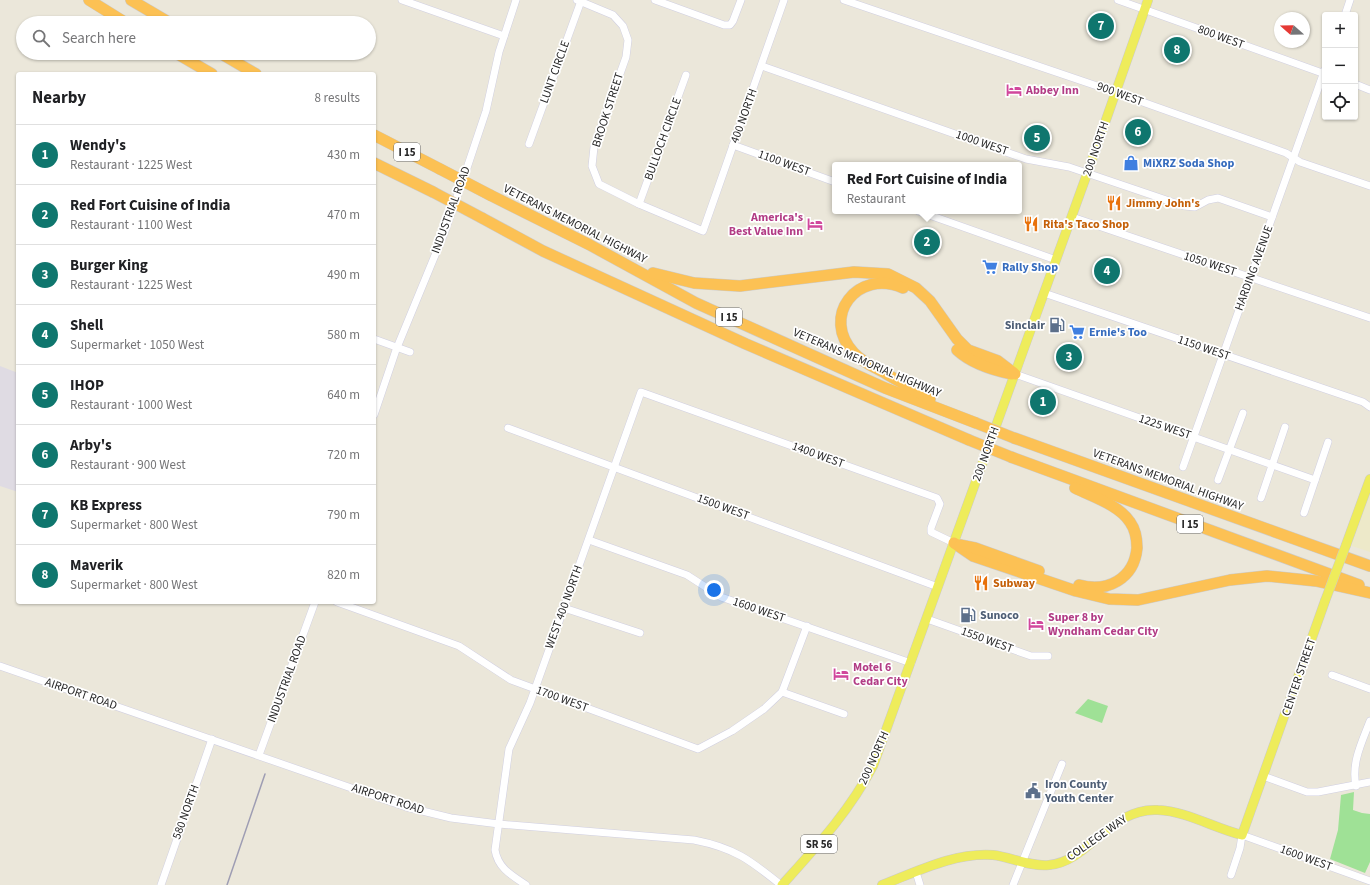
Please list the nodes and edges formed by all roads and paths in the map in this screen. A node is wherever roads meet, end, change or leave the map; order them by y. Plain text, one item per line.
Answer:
1 (89, 0) edge
2 (131, 0) edge
3 (402, 0) edge
4 (516, 0) edge
5 (655, 0) edge
6 (741, 0) edge
7 (784, 0) edge
8 (844, 0) edge
9 (1118, 0) edge
10 (1148, 0) edge
11 (1350, 0) edge
12 (579, 1) edge
13 (1144, 9) junction
14 (1346, 12) edge
15 (115, 16) edge
16 (158, 16) edge
17 (504, 36) junction
18 (188, 60) edge
19 (232, 60) edge
20 (762, 66) junction
21 (1322, 71) edge
22 (209, 72) edge
23 (253, 72) edge
24 (686, 75) dead end
25 (1322, 80) edge
26 (1358, 85) edge
27 (1370, 90) edge
28 (1116, 92) junction
29 (376, 136) edge
30 (529, 144) dead end
31 (733, 145) junction
32 (1293, 158) junction
33 (376, 164) edge
34 (1087, 174) junction
35 (832, 181) edge
36 (1370, 186) edge
37 (639, 204) junction
38 (926, 214) edge
39 (1072, 217) junction
40 (1272, 217) junction
41 (703, 231) joint
42 (590, 245) junction
43 (1056, 260) junction
44 (1250, 277) junction
45 (1044, 293) junction
46 (1370, 318) edge
47 (376, 340) edge
48 (398, 347) junction
49 (410, 352) dead end
50 (1223, 354) junction
51 (1014, 374) junction
52 (641, 392) joint
53 (1366, 402) edge
54 (1370, 407) edge
55 (376, 409) edge
56 (1243, 413) dead end
57 (959, 416) junction
58 (1285, 427) dead end
59 (508, 428) dead end
60 (1193, 437) junction
61 (1328, 442) dead end
62 (1230, 450) junction
63 (1028, 465) junction
64 (1272, 465) junction
65 (1183, 466) dead end
66 (615, 467) junction
67 (1370, 479) edge
68 (1218, 480) dead end
69 (1315, 480) junction
70 (1262, 498) dead end
71 (1304, 513) dead end
72 (589, 540) junction
73 (954, 543) junction
74 (1370, 566) edge
75 (938, 587) junction
76 (1370, 589) edge
77 (1370, 593) edge
78 (314, 604) edge
79 (343, 604) edge
80 (564, 608) junction
81 (926, 619) junction
82 (807, 626) junction
83 (640, 633) dead end
84 (1048, 656) dead end
85 (911, 663) junction
86 (0, 666) edge
87 (1332, 675) dead end
88 (535, 689) junction
89 (1370, 689) edge
90 (782, 692) junction
91 (844, 714) dead end
92 (1370, 721) edge
93 (212, 739) junction
94 (259, 755) junction
95 (1062, 764) dead end
96 (1263, 776) junction
97 (1370, 782) edge
98 (1356, 786) junction
99 (499, 824) junction
100 (1242, 835) junction
101 (1023, 862) junction
102 (916, 872) junction
103 (1231, 875) dead end
104 (1370, 881) edge
105 (160, 885) edge
106 (526, 885) edge
107 (782, 885) edge
108 (882, 885) edge
109 (920, 885) edge
110 (1013, 885) edge

1 - 15 highway
2 - 16 highway
3 - 17 street
4 - 17 street, INDUSTRIAL ROAD
5 - 6 street
7 - 20 street, 400 NORTH
8 - 28 street, 900 WEST
9 - 13 street, 800 WEST
10 - 13 main road, 200 NORTH / SR 56
11 - 14 street
12 - 30 street, LUNT CIRCLE
12 - 37 street, BROOK STREET
13 - 21 street, 800 WEST
13 - 28 main road, 200 NORTH / SR 56
17 - 48 street, INDUSTRIAL ROAD
18 - 22 highway
19 - 23 highway
20 - 31 street, 400 NORTH
20 - 34 street, 1000 WEST
24 - 37 street, BULLOCH CIRCLE
25 - 32 street, HARDING AVENUE
26 - 27 street
28 - 32 street, 900 WEST
28 - 34 main road, 200 NORTH / SR 56
29 - 42 highway, VETERANS MEMORIAL HIGHWAY / I 15, bridge
31 - 35 street, 1100 WEST
31 - 41 street, 400 NORTH
32 - 36 street, 900 WEST
32 - 40 street, HARDING AVENUE
33 - 63 highway, I 15, bridge
34 - 39 main road, 200 NORTH / SR 56
34 - 40 street, 1000 WEST
37 - 41 street, BROOK STREET
38 - 43 street
39 - 43 main road, 200 NORTH / SR 56
39 - 44 street, 1050 WEST
40 - 44 street, HARDING AVENUE
42 - 51 highway
42 - 57 highway, VETERANS MEMORIAL HIGHWAY / I 15
43 - 45 main road, 200 NORTH / SR 56
44 - 46 street, 1050 WEST
44 - 50 street, HARDING AVENUE
45 - 50 street, 1150 WEST
45 - 51 main road, 200 NORTH / SR 56
47 - 48 street
48 - 49 street
48 - 55 street, INDUSTRIAL ROAD
50 - 53 street, 1150 WEST
50 - 60 street, HARDING AVENUE
51 - 57 highway
51 - 60 street, 1225 WEST
51 - 73 main road, 200 NORTH / SR 56
52 - 66 street, WEST 400 NORTH
52 - 73 street, 1400 WEST
53 - 54 street, 1150 WEST
56 - 62 street
57 - 74 highway, VETERANS MEMORIAL HIGHWAY / I 15, bridge
58 - 64 street
59 - 66 street, 1500 WEST
60 - 62 street, 1225 WEST
60 - 65 street, HARDING AVENUE
61 - 69 street
62 - 64 street, 1225 WEST
62 - 68 street
63 - 73 highway
63 - 76 highway, I 15
64 - 69 street, 1225 WEST
64 - 70 street
66 - 72 street, WEST 400 NORTH
66 - 75 street, 1500 WEST
67 - 96 main road, CENTER STREET, bridge
69 - 71 street
72 - 80 street, WEST 400 NORTH
72 - 82 street, 1600 WEST
73 - 75 main road, 200 NORTH / SR 56
73 - 77 highway
75 - 81 main road, 200 NORTH / SR 56
78 - 94 street, INDUSTRIAL ROAD
79 - 88 street, 1700 WEST
80 - 83 street
80 - 88 street, WEST 400 NORTH
81 - 84 street, 1550 WEST
81 - 85 main road, 200 NORTH / SR 56
82 - 85 street, 1600 WEST
82 - 90 street, 1700 WEST
85 - 107 main road, 200 NORTH / SR 56
86 - 93 street, AIRPORT ROAD
87 - 89 street
88 - 90 street, 1700 WEST
88 - 99 street, WEST 400 NORTH
90 - 91 street
92 - 98 street
93 - 94 street, AIRPORT ROAD
93 - 105 street, 580 NORTH
94 - 99 street, AIRPORT ROAD
95 - 101 street
96 - 98 street
96 - 100 main road, CENTER STREET
97 - 98 street
99 - 106 street, WEST 400 NORTH
99 - 107 street, AIRPORT ROAD
100 - 101 main road, COLLEGE WAY
100 - 103 street, CENTER STREET
100 - 104 street, 1600 WEST
101 - 102 main road, COLLEGE WAY
101 - 110 street
102 - 108 main road, COLLEGE WAY
102 - 109 street

